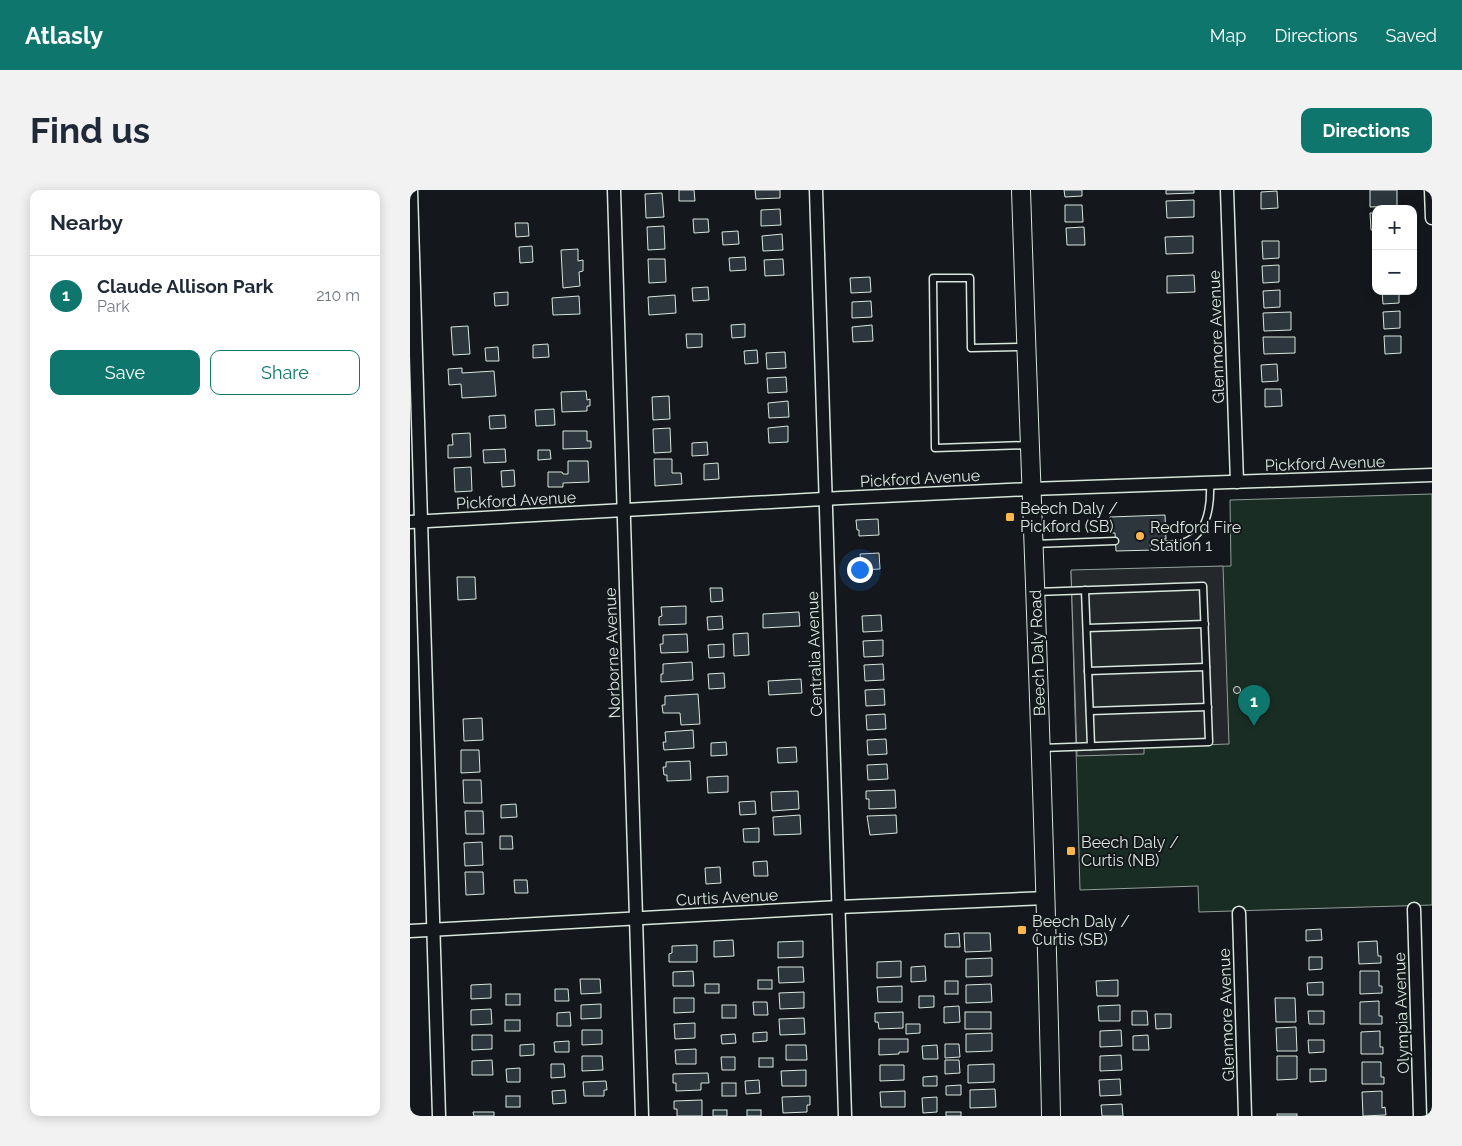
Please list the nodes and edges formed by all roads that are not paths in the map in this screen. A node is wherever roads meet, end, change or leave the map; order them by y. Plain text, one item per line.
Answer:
1 (411, 190) edge
2 (614, 190) edge
3 (816, 190) edge
4 (1021, 190) edge
5 (1227, 190) edge
6 (1431, 190) edge
7 (1432, 218) edge
8 (1026, 347) junction
9 (1029, 445) junction
10 (1432, 475) edge
11 (1237, 482) junction
12 (1210, 483) junction
13 (1030, 489) junction
14 (825, 499) junction
15 (624, 511) junction
16 (416, 522) edge
17 (1115, 541) dead end
18 (1032, 544) junction
19 (1154, 544) dead end
20 (1086, 590) junction
21 (1034, 592) junction
22 (1204, 624) junction
23 (1087, 628) junction
24 (1206, 667) junction
25 (1088, 671) junction
26 (1208, 707) junction
27 (1090, 711) junction
28 (1091, 746) junction
29 (1041, 748) junction
30 (1047, 898) junction
31 (838, 907) junction
32 (1414, 908) dead end
33 (1239, 914) dead end
34 (636, 918) junction
35 (434, 930) junction
36 (410, 931) edge
37 (439, 1116) edge
38 (642, 1116) edge
39 (845, 1116) edge
40 (1051, 1116) edge
41 (1244, 1116) edge
42 (1420, 1116) edge

1 - 16 street
2 - 15 street, Norborne Avenue
3 - 14 street, Centralia Avenue
4 - 8 main road, Beech Daly Road
5 - 11 street, Glenmore Avenue
6 - 7 street
8 - 9 main road, Beech Daly Road
8 - 9 lane
9 - 13 main road, Beech Daly Road
10 - 11 street, Pickford Avenue
11 - 12 street, Pickford Avenue
12 - 13 street, Pickford Avenue
12 - 19 lane
13 - 14 street, Pickford Avenue
13 - 18 main road, Beech Daly Road
14 - 15 street, Pickford Avenue
14 - 31 street, Centralia Avenue
15 - 16 street, Pickford Avenue
15 - 34 street, Norborne Avenue
16 - 35 street
17 - 18 lane
18 - 21 main road, Beech Daly Road
20 - 21 lane
20 - 22 lane
20 - 23 lane
21 - 29 main road, Beech Daly Road
22 - 23 lane
22 - 24 lane
23 - 25 lane
24 - 25 lane
24 - 26 lane
25 - 27 lane
26 - 27 lane
26 - 28 lane
27 - 28 lane
28 - 29 lane
29 - 30 main road, Beech Daly Road
30 - 31 street, Curtis Avenue
30 - 40 main road, Beech Daly Road
31 - 34 street, Curtis Avenue
31 - 39 street, Centralia Avenue
32 - 42 street, Olympia Avenue
33 - 41 street, Glenmore Avenue
34 - 35 street, Curtis Avenue
34 - 38 street, Norborne Avenue
35 - 36 street, Curtis Avenue
35 - 37 street

